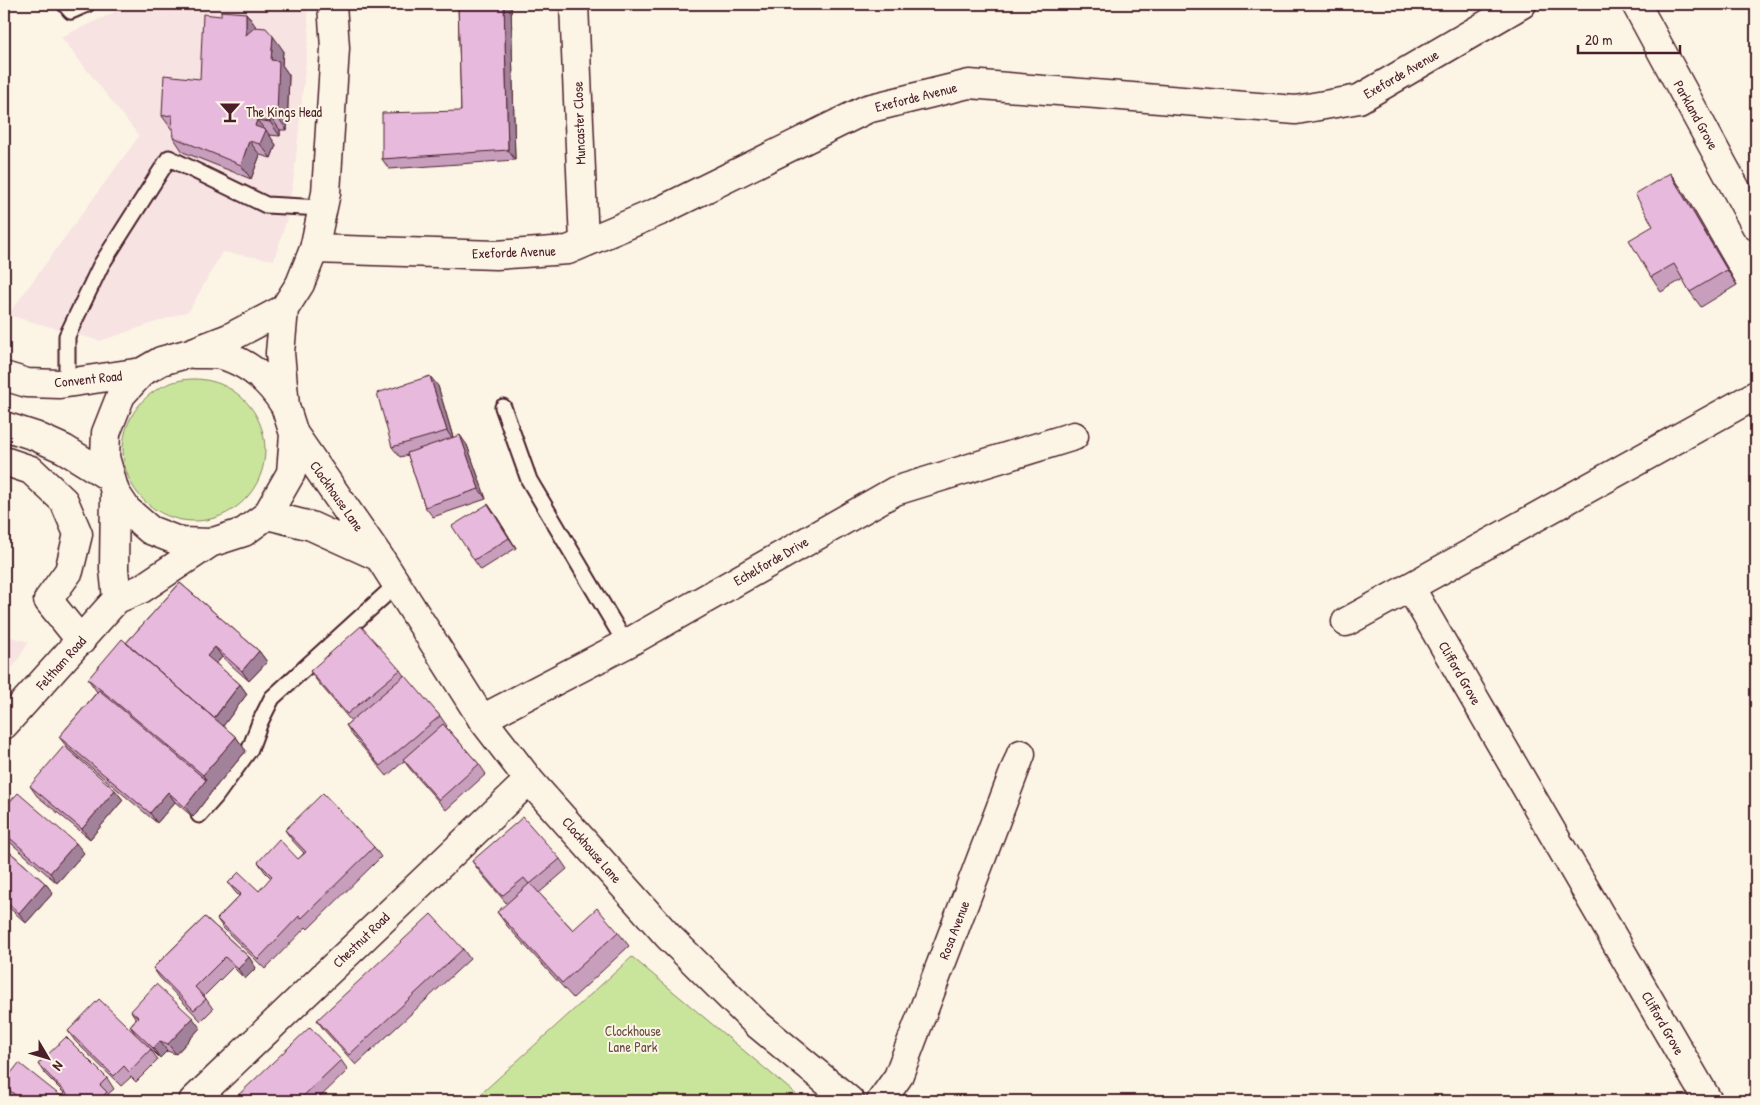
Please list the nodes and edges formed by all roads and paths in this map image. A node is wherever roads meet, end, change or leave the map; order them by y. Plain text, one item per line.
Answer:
1 (65, 4) edge
2 (87, 4) edge
3 (332, 4) edge
4 (574, 4) edge
5 (1522, 4) edge
6 (1636, 4) edge
7 (322, 208) junction
8 (1756, 226) edge
9 (584, 242) junction
10 (314, 249) junction
11 (284, 309) junction
12 (190, 354) junction
13 (142, 372) junction
14 (4, 376) edge
15 (67, 383) junction
16 (1756, 395) edge
17 (285, 406) junction
18 (503, 407) dead end
19 (4, 426) edge
20 (294, 434) junction
21 (1074, 436) dead end
22 (4, 461) edge
23 (113, 485) junction
24 (267, 515) junction
25 (210, 543) junction
26 (380, 558) junction
27 (397, 584) junction
28 (1410, 587) junction
29 (117, 599) junction
30 (1346, 622) dead end
31 (81, 641) junction
32 (626, 644) junction
33 (482, 719) junction
34 (4, 725) edge
35 (1021, 754) dead end
36 (529, 780) junction
37 (199, 815) dead end
38 (193, 1101) edge
39 (850, 1101) edge
40 (881, 1101) edge
41 (1708, 1101) edge

1 - 2 lane
3 - 7 street
4 - 9 street, Muncaster Close
5 - 9 street, Exeforde Avenue
6 - 8 street, Parkland Grove
7 - 10 street
7 - 15 lane
9 - 10 street, Exeforde Avenue
10 - 11 street
11 - 12 street
11 - 17 street
12 - 13 street
12 - 17 street
13 - 15 street, Convent Road
13 - 23 street
14 - 15 street, Convent Road
16 - 28 street
17 - 20 street
18 - 32 lane
19 - 23 street
20 - 24 street
20 - 26 street, Clockhouse Lane
21 - 32 street, Echelforde Drive
22 - 31 street
23 - 25 street
23 - 29 street
24 - 25 street
24 - 26 street, Clockhouse Lane
25 - 29 street, Feltham Road
26 - 27 street, Clockhouse Lane
27 - 33 street, Clockhouse Lane
27 - 37 lane
28 - 30 street
28 - 41 street, Clifford Grove
29 - 31 street, Feltham Road
31 - 34 street, Feltham Road
32 - 33 street, Echelforde Drive
33 - 36 street, Clockhouse Lane
35 - 40 street, Rosa Avenue
36 - 38 street, Chestnut Road
36 - 39 street, Clockhouse Lane

